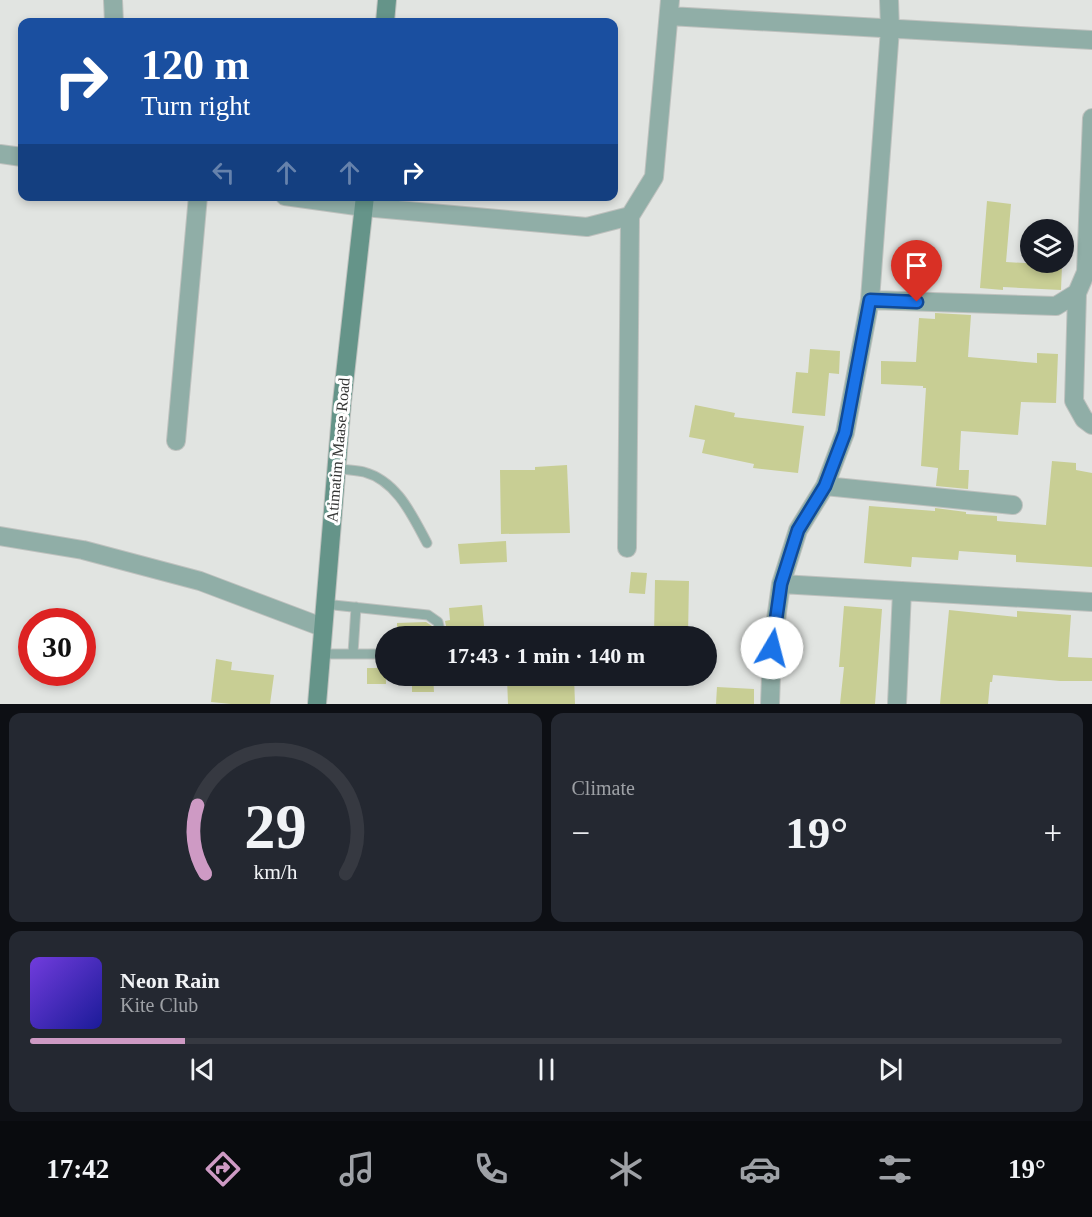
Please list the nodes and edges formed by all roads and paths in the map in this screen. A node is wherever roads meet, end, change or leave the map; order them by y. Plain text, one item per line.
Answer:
1 (113, 0) edge
2 (387, 0) edge
3 (889, 0) edge
4 (669, 8) edge
5 (114, 18) edge
6 (385, 18) edge
7 (890, 29) junction
8 (1092, 40) edge
9 (1092, 118) edge
10 (0, 154) edge
11 (18, 156) edge
12 (198, 201) edge
13 (364, 202) edge
14 (630, 216) junction
15 (1077, 293) junction
16 (870, 300) junction
17 (1092, 425) edge
18 (176, 441) dead end
19 (336, 468) junction
20 (825, 486) junction
21 (1013, 506) dead end
22 (0, 536) edge
23 (427, 543) dead end
24 (627, 548) dead end
25 (781, 584) junction
26 (902, 591) junction
27 (1092, 602) edge
28 (324, 604) junction
29 (356, 607) junction
30 (439, 626) edge
31 (322, 627) junction
32 (353, 653) junction
33 (320, 654) junction
34 (375, 654) edge
35 (317, 704) edge
36 (770, 704) edge
37 (897, 704) edge

1 - 5 street
2 - 6 main road
3 - 7 street
4 - 7 street
4 - 14 street
7 - 8 street
7 - 16 street
9 - 15 street
10 - 11 street
12 - 18 street
13 - 14 street
13 - 19 main road, Atimatim Maase Road
14 - 24 street
15 - 16 street
15 - 17 street
16 - 20 street
19 - 23 lane
19 - 28 main road, Atimatim Maase Road
20 - 21 street
20 - 25 street
22 - 31 street
25 - 26 street
25 - 36 street
26 - 27 street
26 - 37 street
28 - 29 lane
28 - 31 main road, Atimatim Maase Road
29 - 30 lane
29 - 32 lane
31 - 33 main road, Atimatim Maase Road
32 - 33 lane
32 - 34 lane
33 - 35 main road, Atimatim Maase Road

